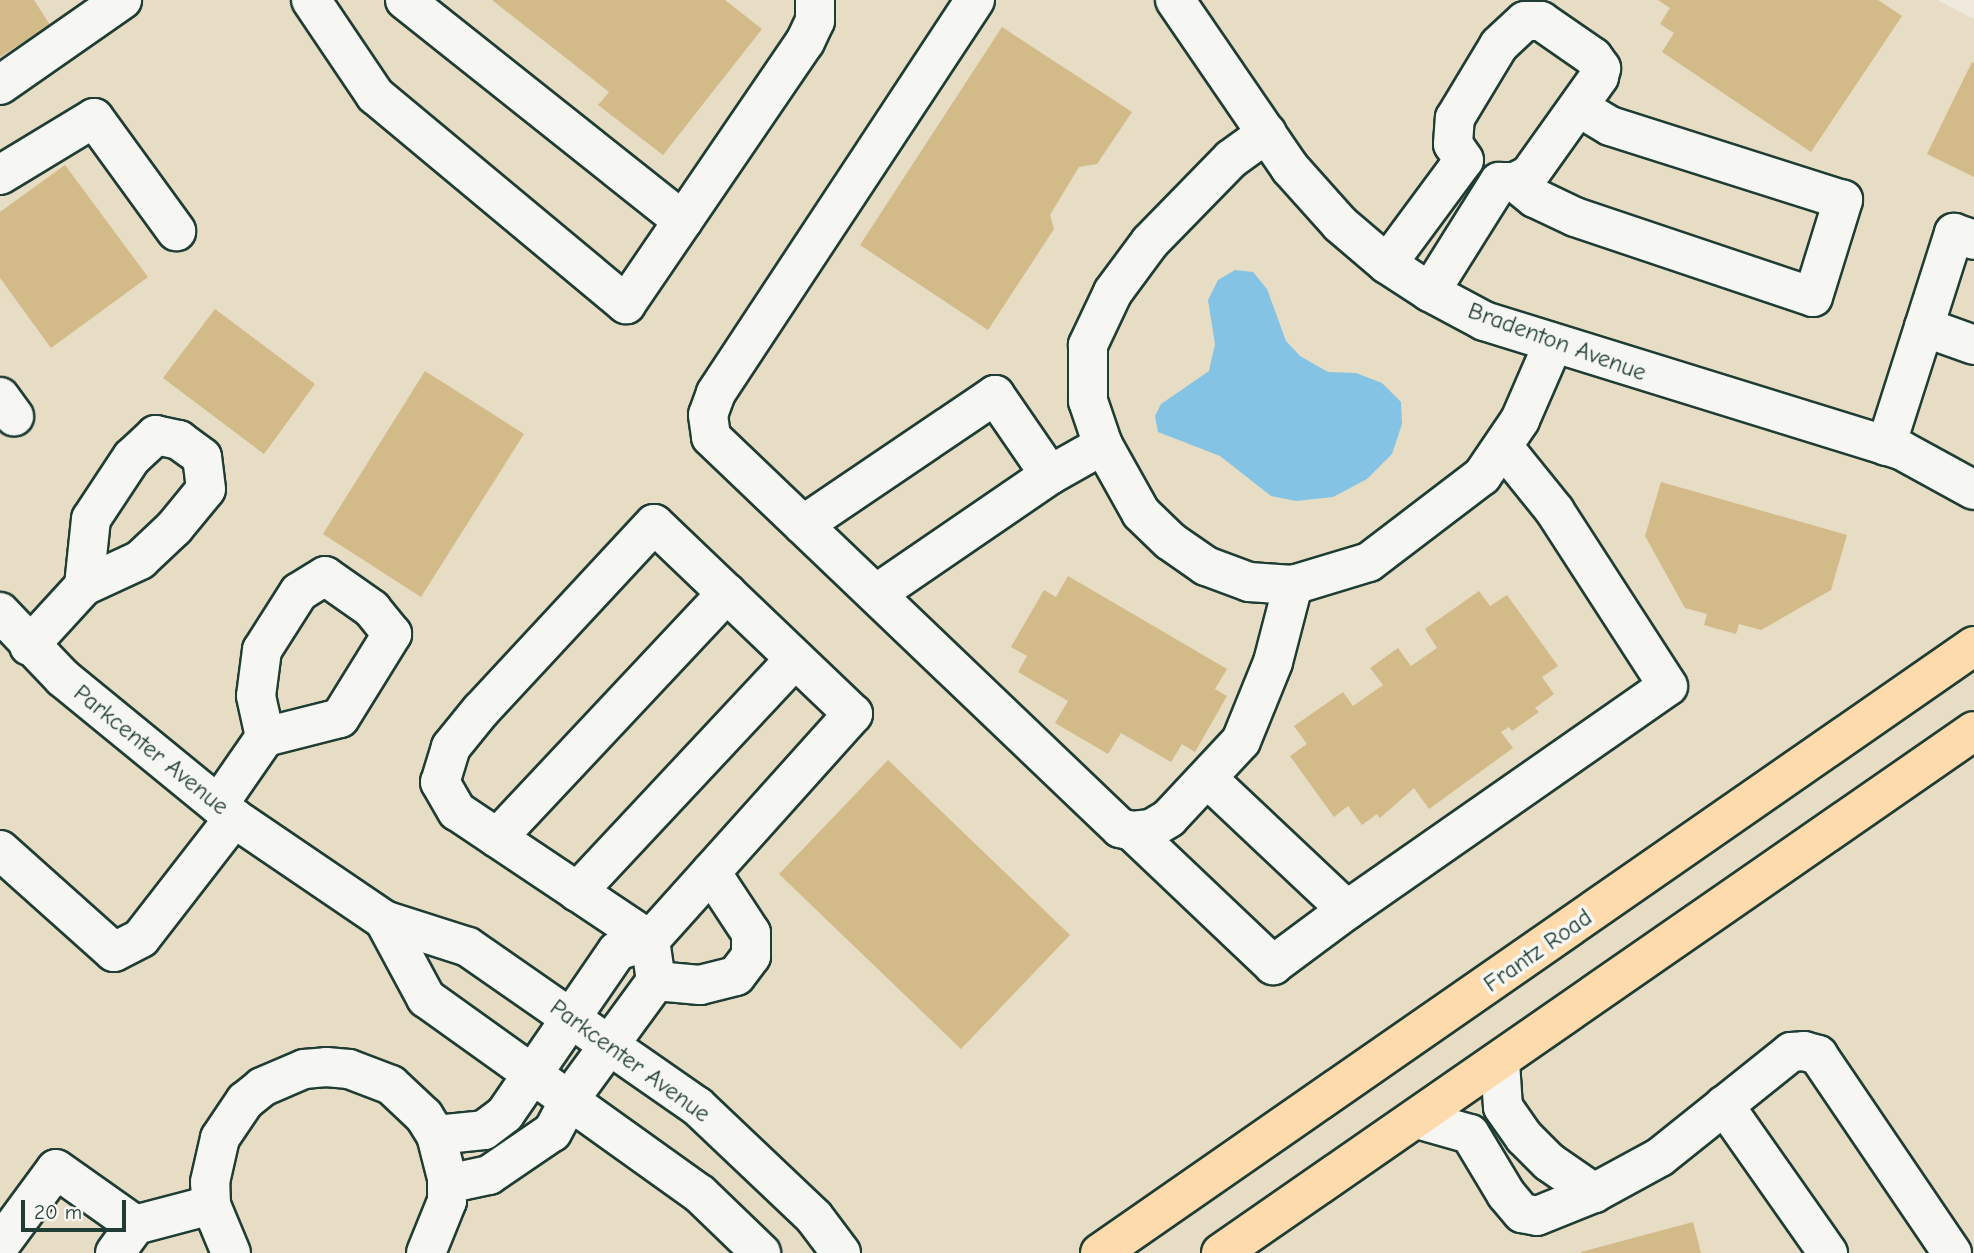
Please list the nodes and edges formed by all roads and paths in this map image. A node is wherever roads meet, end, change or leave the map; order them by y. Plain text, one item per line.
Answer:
1 (122, 0) edge
2 (311, 0) edge
3 (405, 0) edge
4 (815, 0) edge
5 (975, 0) edge
6 (1175, 0) edge
7 (0, 85) edge
8 (1578, 107) junction
9 (1267, 133) junction
10 (1464, 160) junction
11 (0, 175) edge
12 (1507, 182) junction
13 (683, 221) junction
14 (176, 231) dead end
15 (1974, 240) edge
16 (1387, 264) junction
17 (1430, 292) junction
18 (1924, 327) junction
19 (1553, 344) junction
20 (1974, 345) edge
21 (1102, 445) junction
22 (1886, 446) junction
23 (1505, 449) junction
24 (1050, 475) junction
25 (1974, 490) edge
26 (803, 525) junction
27 (1293, 585) junction
28 (84, 586) dead end
29 (727, 593) junction
30 (876, 594) junction
31 (0, 612) edge
32 (29, 646) junction
33 (1974, 646) edge
34 (796, 659) junction
35 (1974, 731) edge
36 (265, 737) dead end
37 (1208, 779) junction
38 (226, 811) junction
39 (1132, 831) junction
40 (497, 838) junction
41 (0, 850) edge
42 (711, 872) junction
43 (577, 892) junction
44 (1347, 910) junction
45 (383, 920) junction
46 (650, 940) junction
47 (656, 982) junction
48 (572, 1019) junction
49 (609, 1044) junction
50 (1500, 1062) junction
51 (536, 1074) junction
52 (570, 1097) junction
53 (1724, 1105) junction
54 (1417, 1119) junction
55 (436, 1135) junction
56 (447, 1184) junction
57 (1594, 1193) junction
58 (211, 1205) junction
59 (125, 1239) edge
60 (0, 1245) edge
61 (231, 1253) edge
62 (426, 1253) edge
63 (761, 1253) edge
64 (841, 1253) edge
65 (1100, 1253) edge
66 (1221, 1253) edge
67 (1828, 1253) edge
68 (1952, 1253) edge

1 - 7 street
2 - 13 street
3 - 13 street
4 - 13 street
5 - 26 street
6 - 9 street, Bradenton Avenue
8 - 10 street
8 - 12 street
8 - 12 street
9 - 16 street, Bradenton Avenue
9 - 21 street
10 - 12 street
10 - 16 street
11 - 14 street
12 - 17 street
15 - 18 street
16 - 17 street, Bradenton Avenue
17 - 19 street, Bradenton Avenue
18 - 20 street
18 - 22 street
19 - 22 street, Bradenton Avenue
19 - 23 street
21 - 24 street
21 - 27 street
22 - 25 street, Bradenton Avenue
23 - 27 street
23 - 44 street
24 - 26 street
24 - 30 street
26 - 30 street
27 - 37 street
28 - 32 street
29 - 34 street
29 - 40 street
29 - 40 street
30 - 39 street
31 - 32 street, Parkcenter Avenue
32 - 38 street, Parkcenter Avenue
33 - 65 main road, Frantz Road
34 - 42 street
34 - 43 street
35 - 50 main road
36 - 38 street
37 - 39 street
37 - 44 street
38 - 41 street
38 - 45 street, Parkcenter Avenue
39 - 44 street
40 - 43 street
42 - 46 street
42 - 47 street
43 - 46 street
45 - 48 street, Parkcenter Avenue
45 - 51 street, Parkcenter Avenue
46 - 47 street
46 - 48 street
47 - 49 street
48 - 49 street, Parkcenter Avenue
48 - 51 street
49 - 52 street
49 - 64 street, Parkcenter Avenue
50 - 54 main road
50 - 57 street
51 - 52 street, Parkcenter Avenue
51 - 55 street
52 - 56 street
52 - 63 street, Parkcenter Avenue
53 - 57 street
53 - 67 street
53 - 68 street
54 - 57 street
54 - 66 main road
55 - 56 street
55 - 58 street
56 - 62 street
58 - 59 street
58 - 61 street
59 - 60 street

